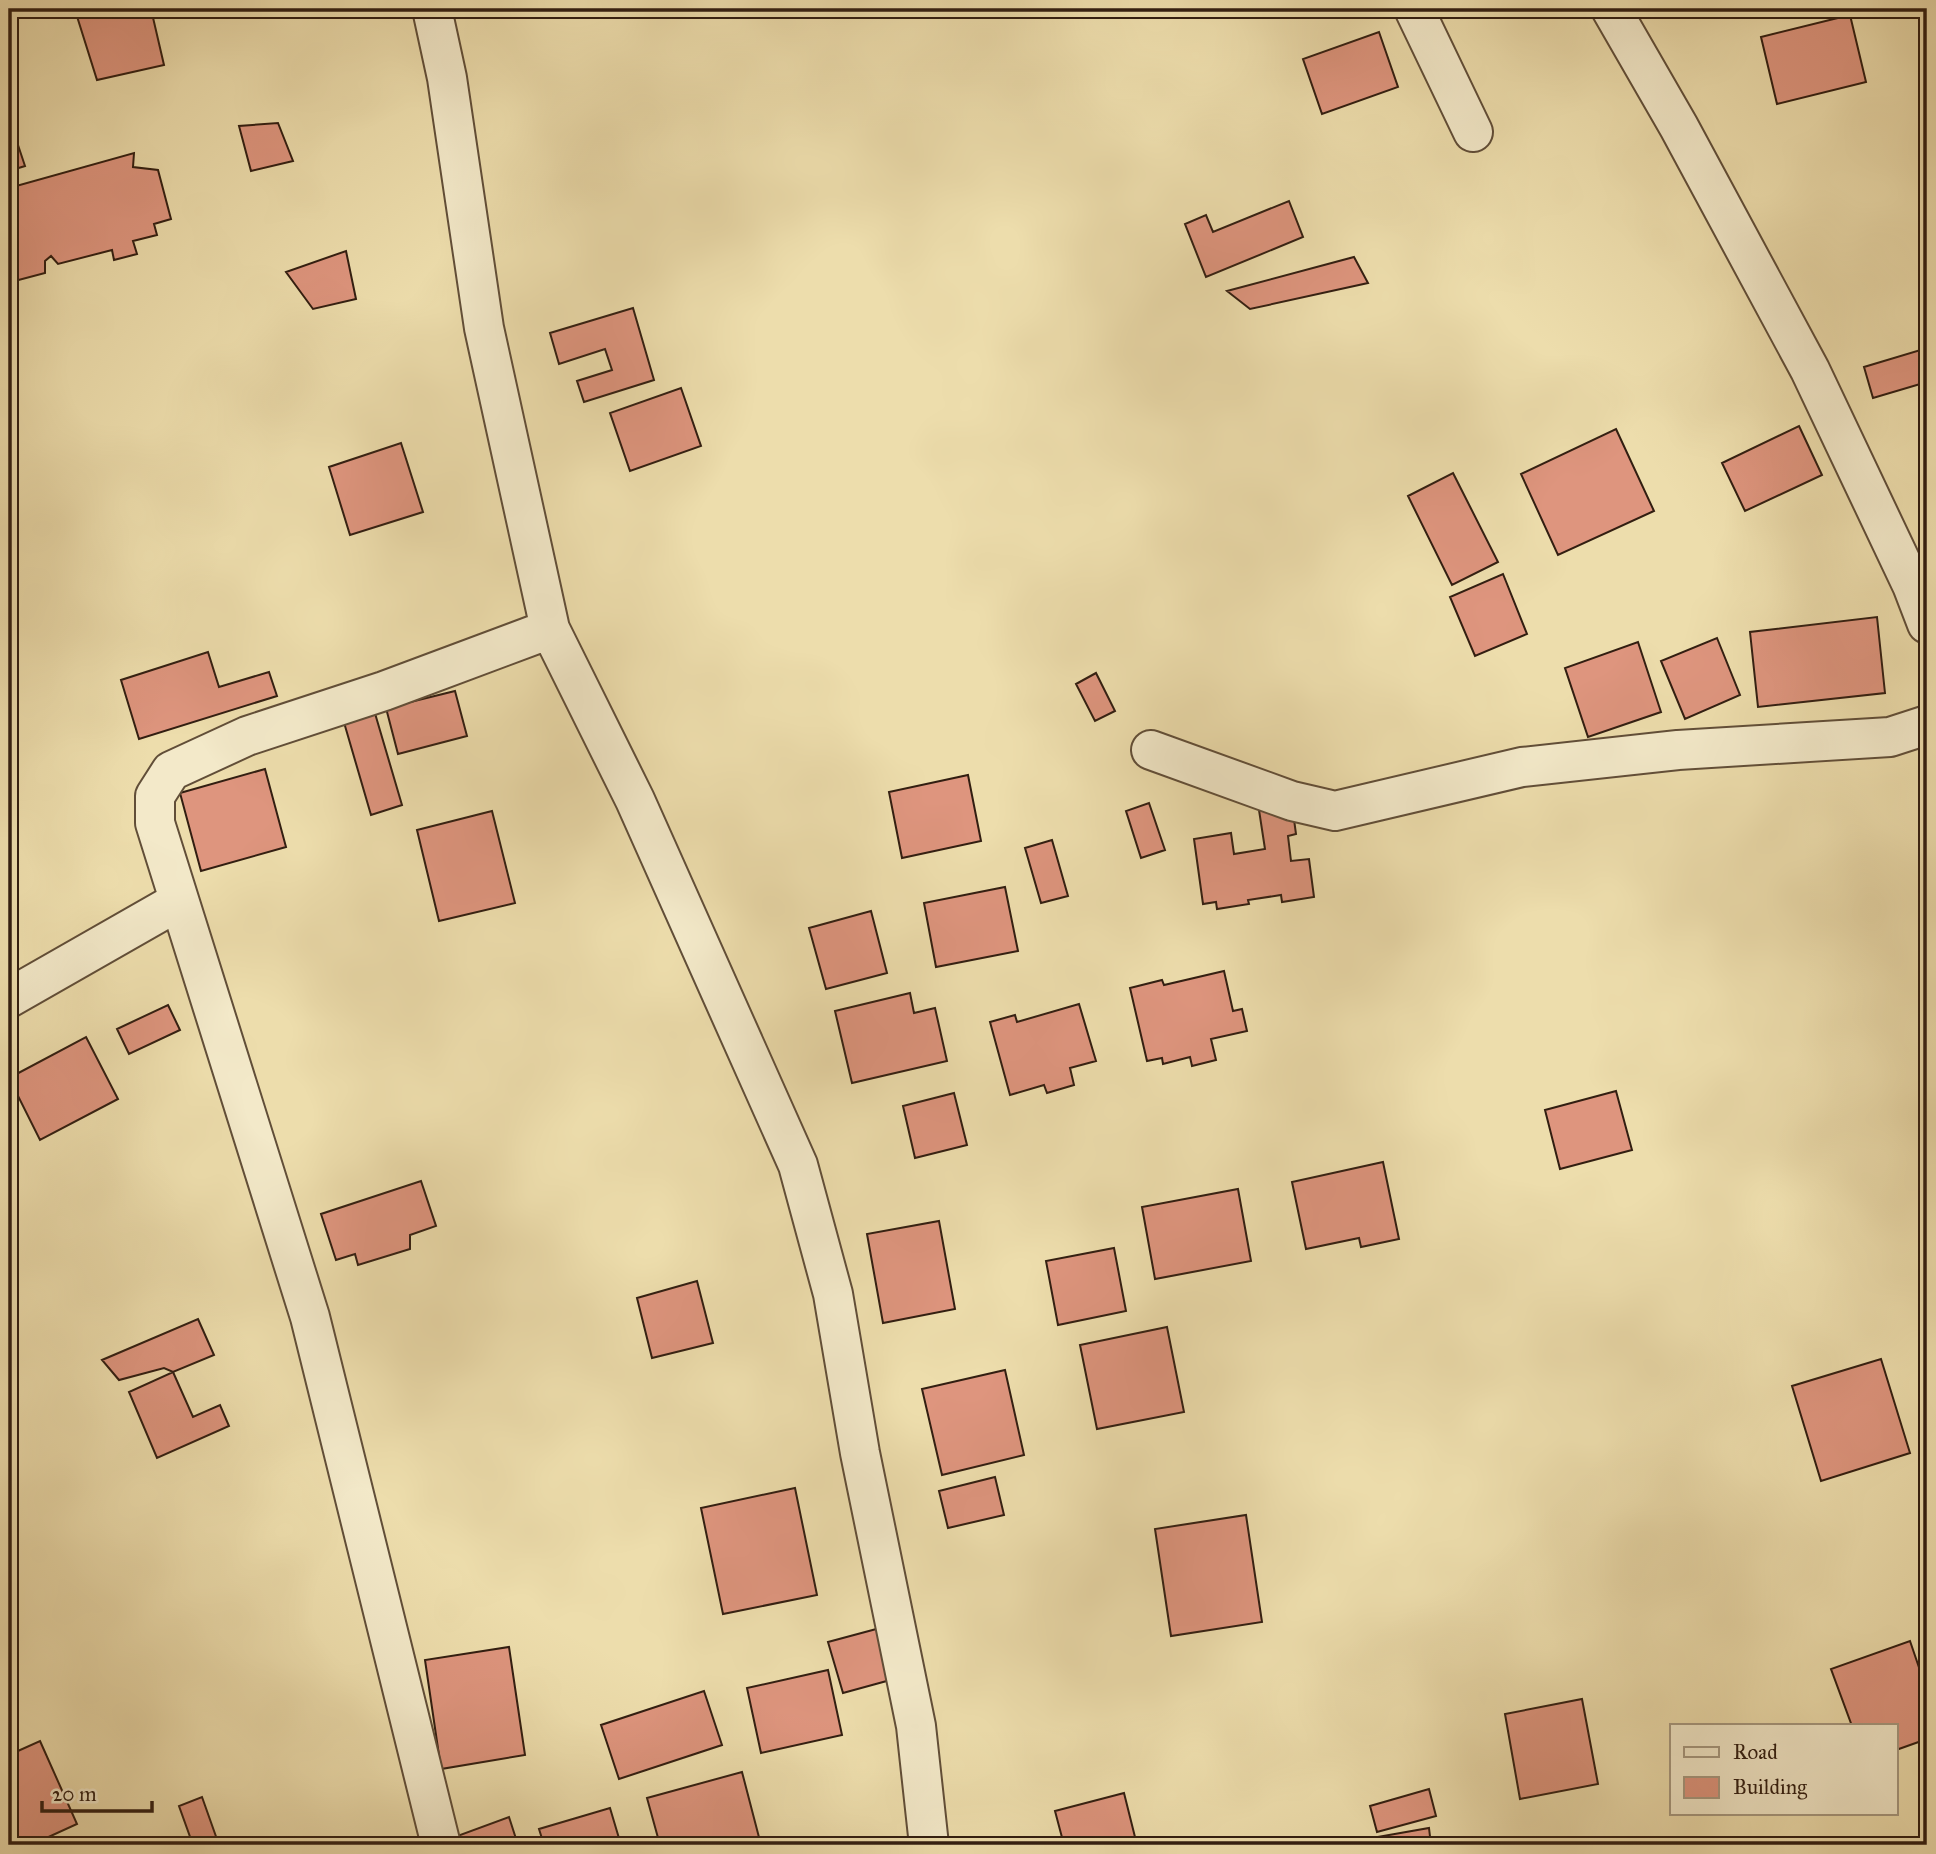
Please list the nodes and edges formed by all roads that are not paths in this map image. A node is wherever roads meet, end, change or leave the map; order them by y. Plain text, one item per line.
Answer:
1 (432, 9) edge
2 (1414, 9) edge
3 (1611, 9) edge
4 (1474, 132) dead end
5 (1927, 624) edge
6 (550, 629) junction
7 (1927, 726) edge
8 (1151, 750) dead end
9 (179, 901) junction
10 (9, 998) edge
11 (441, 1845) edge
12 (929, 1845) edge

1 - 6 street
2 - 4 street
3 - 5 street
6 - 9 street
6 - 12 street
7 - 8 street
9 - 10 street
9 - 11 street

